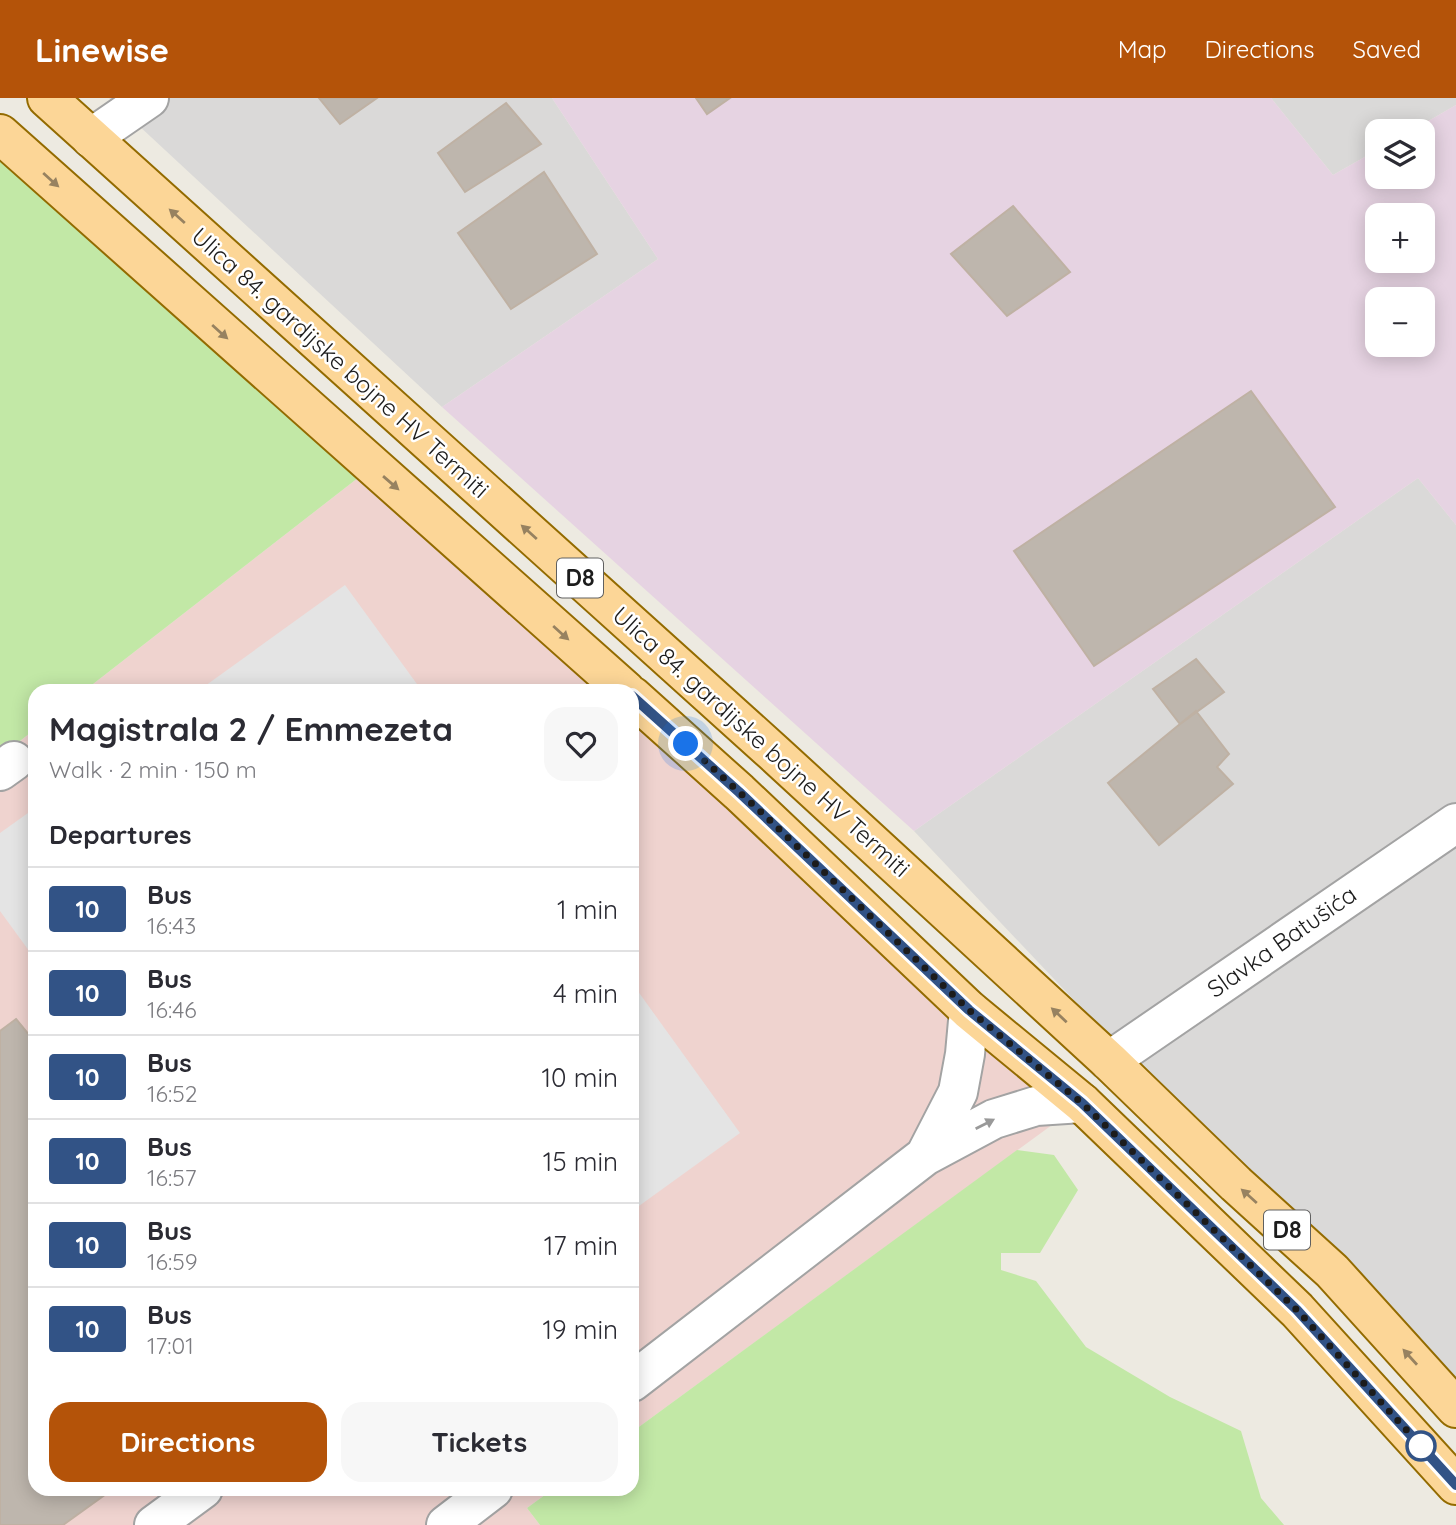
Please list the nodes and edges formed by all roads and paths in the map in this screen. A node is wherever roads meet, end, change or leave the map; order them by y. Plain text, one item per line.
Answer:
1 (47, 98) edge
2 (149, 98) edge
3 (0, 134) edge
4 (91, 138) junction
5 (618, 684) edge
6 (639, 702) edge
7 (1456, 823) edge
8 (969, 1010) junction
9 (1109, 1062) junction
10 (1082, 1103) junction
11 (925, 1156) junction
12 (639, 1377) edge
13 (1456, 1408) edge
14 (1456, 1485) edge
15 (193, 1496) edge
16 (154, 1525) edge

1 - 4 main road, Ulica 84. gardijske bojne HV Termiti / D8
2 - 4 street
3 -> 5 main road, D8
9 -> 4 main road, Ulica 84. gardijske bojne HV Termiti / D8
6 - 8 main road, D8
7 - 9 street, Slavka Batušića
8 - 10 main road, D8
8 - 11 street
13 -> 9 main road, Ulica 84. gardijske bojne HV Termiti / D8
11 -> 10 street
10 - 14 main road, D8
11 - 12 street
15 - 16 street

